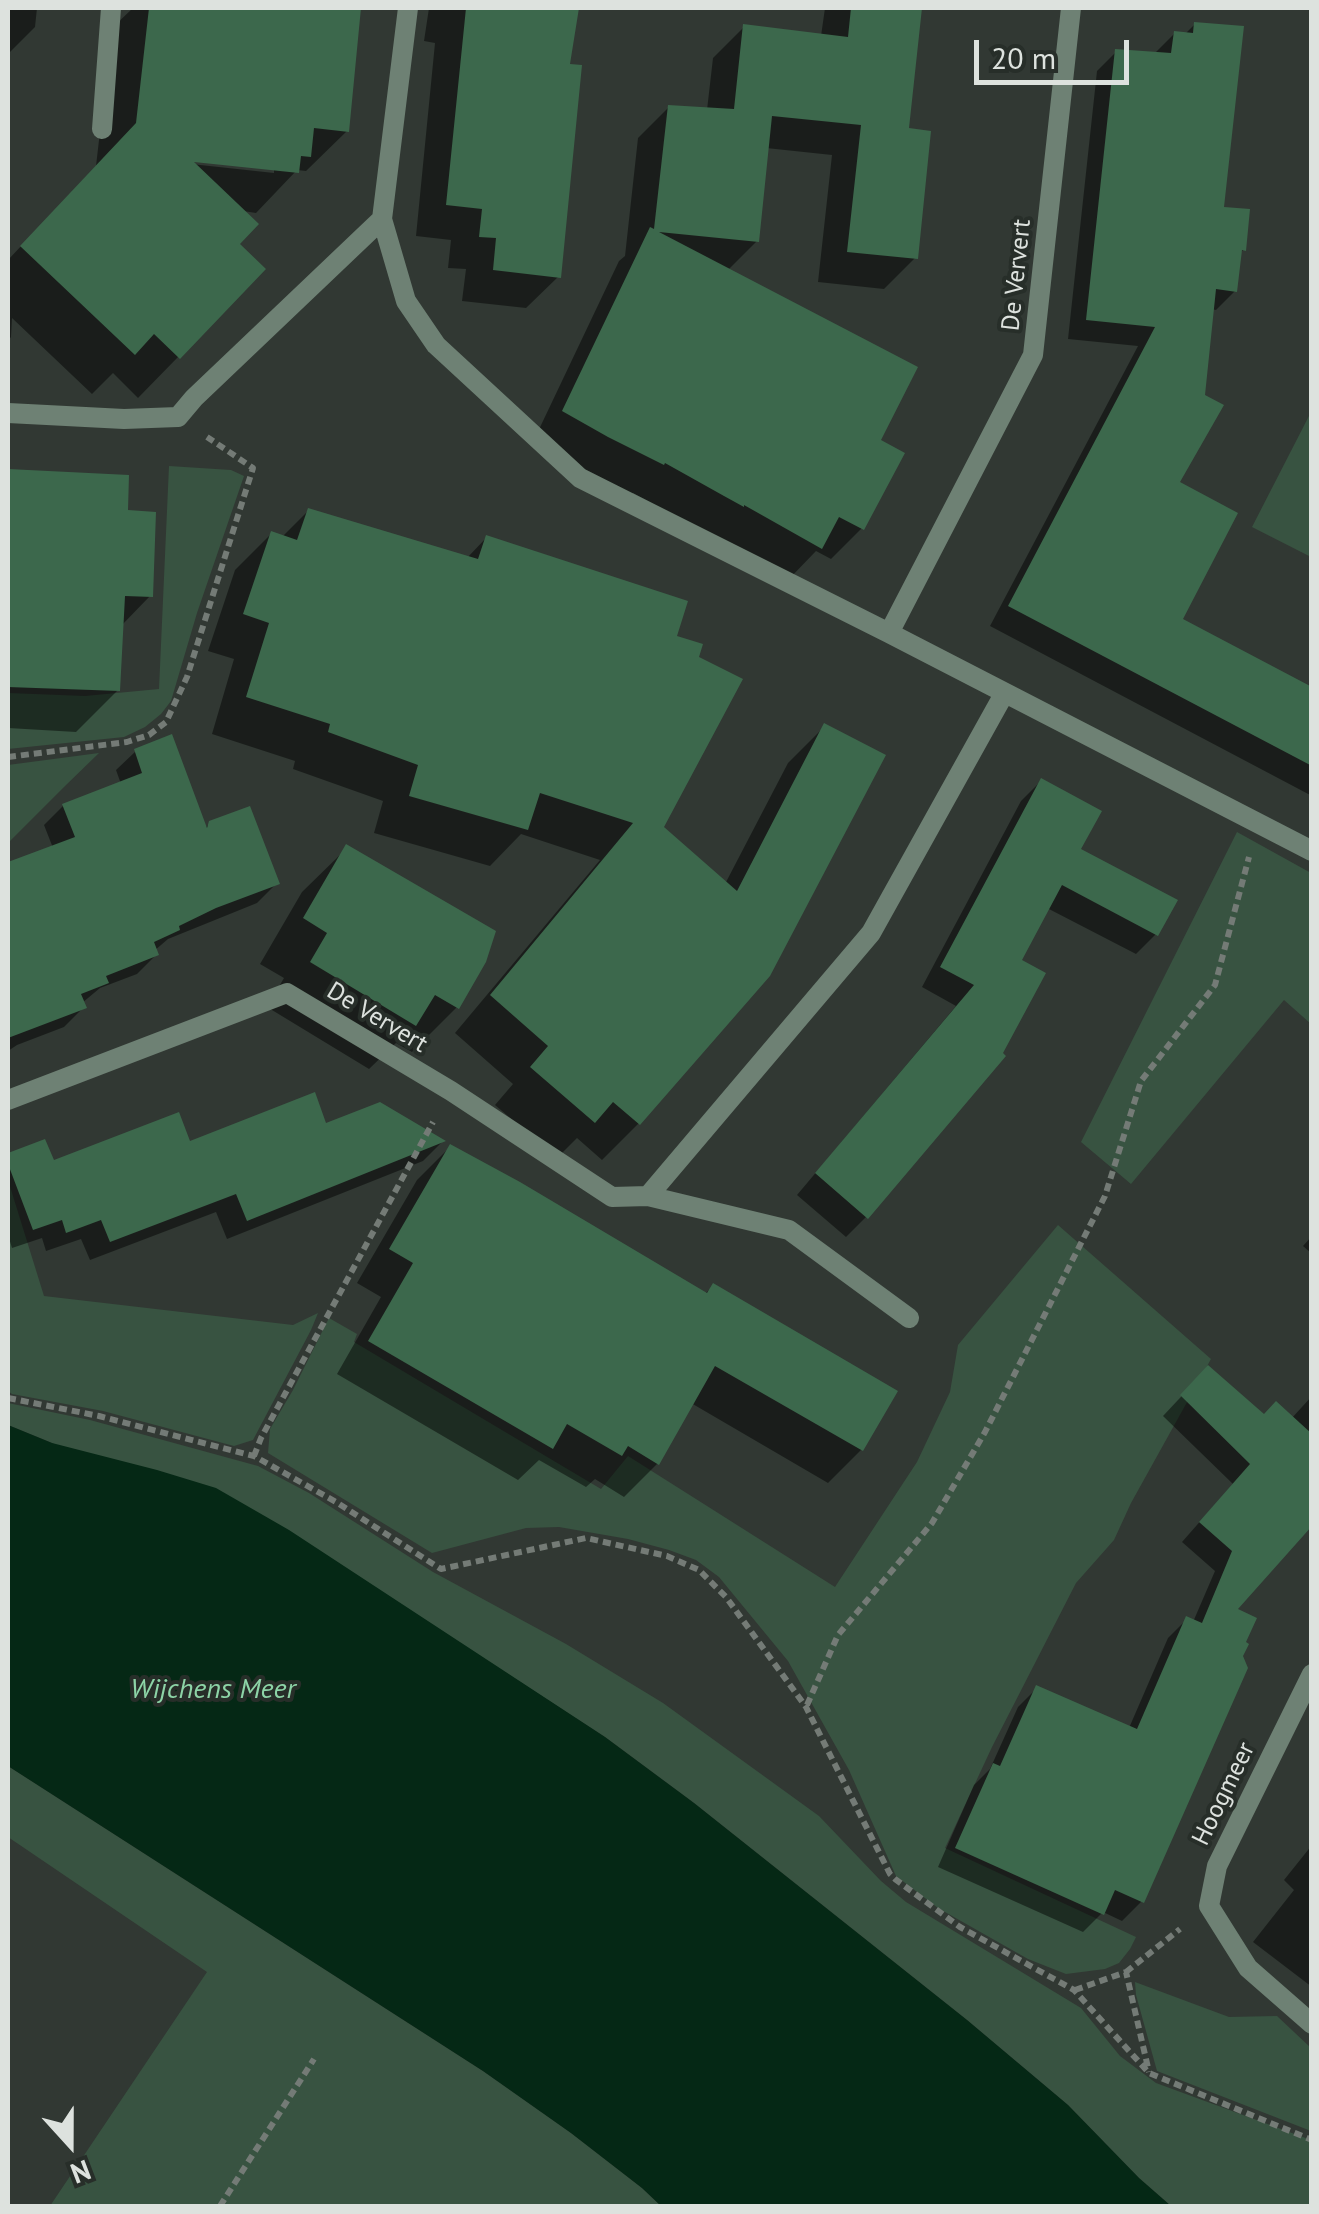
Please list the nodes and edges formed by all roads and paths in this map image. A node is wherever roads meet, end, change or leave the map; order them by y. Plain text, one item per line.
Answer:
1 (111, 8) edge
2 (408, 8) edge
3 (1071, 8) edge
4 (102, 129) dead end
5 (382, 219) junction
6 (8, 413) edge
7 (178, 417) junction
8 (889, 633) junction
9 (1004, 694) junction
10 (8, 758) edge
11 (1258, 822) junction
12 (1312, 852) edge
13 (451, 1090) junction
14 (8, 1100) edge
15 (648, 1196) junction
16 (909, 1318) dead end
17 (8, 1398) edge
18 (254, 1456) junction
19 (1312, 1674) edge
20 (806, 1706) junction
21 (1209, 1906) junction
22 (1126, 1972) junction
23 (1074, 1990) junction
24 (1312, 2024) edge
25 (314, 2059) dead end
26 (1149, 2073) junction
27 (1312, 2140) edge
28 (220, 2206) edge

1 - 4 street
2 - 5 street
3 - 8 street, De Ververt
5 - 7 street
5 - 8 street
6 - 7 street
7 - 10 path
8 - 9 street
9 - 11 street
9 - 15 street
11 - 12 street
11 - 20 path
13 - 14 street, De Ververt
13 - 15 street, De Ververt
13 - 18 path
15 - 16 street, De Ververt
17 - 18 path
18 - 20 path
19 - 21 street, Hoogmeer
20 - 23 path
21 - 22 path
21 - 24 street
22 - 23 path
22 - 26 path
23 - 26 path
25 - 28 path
26 - 27 path

